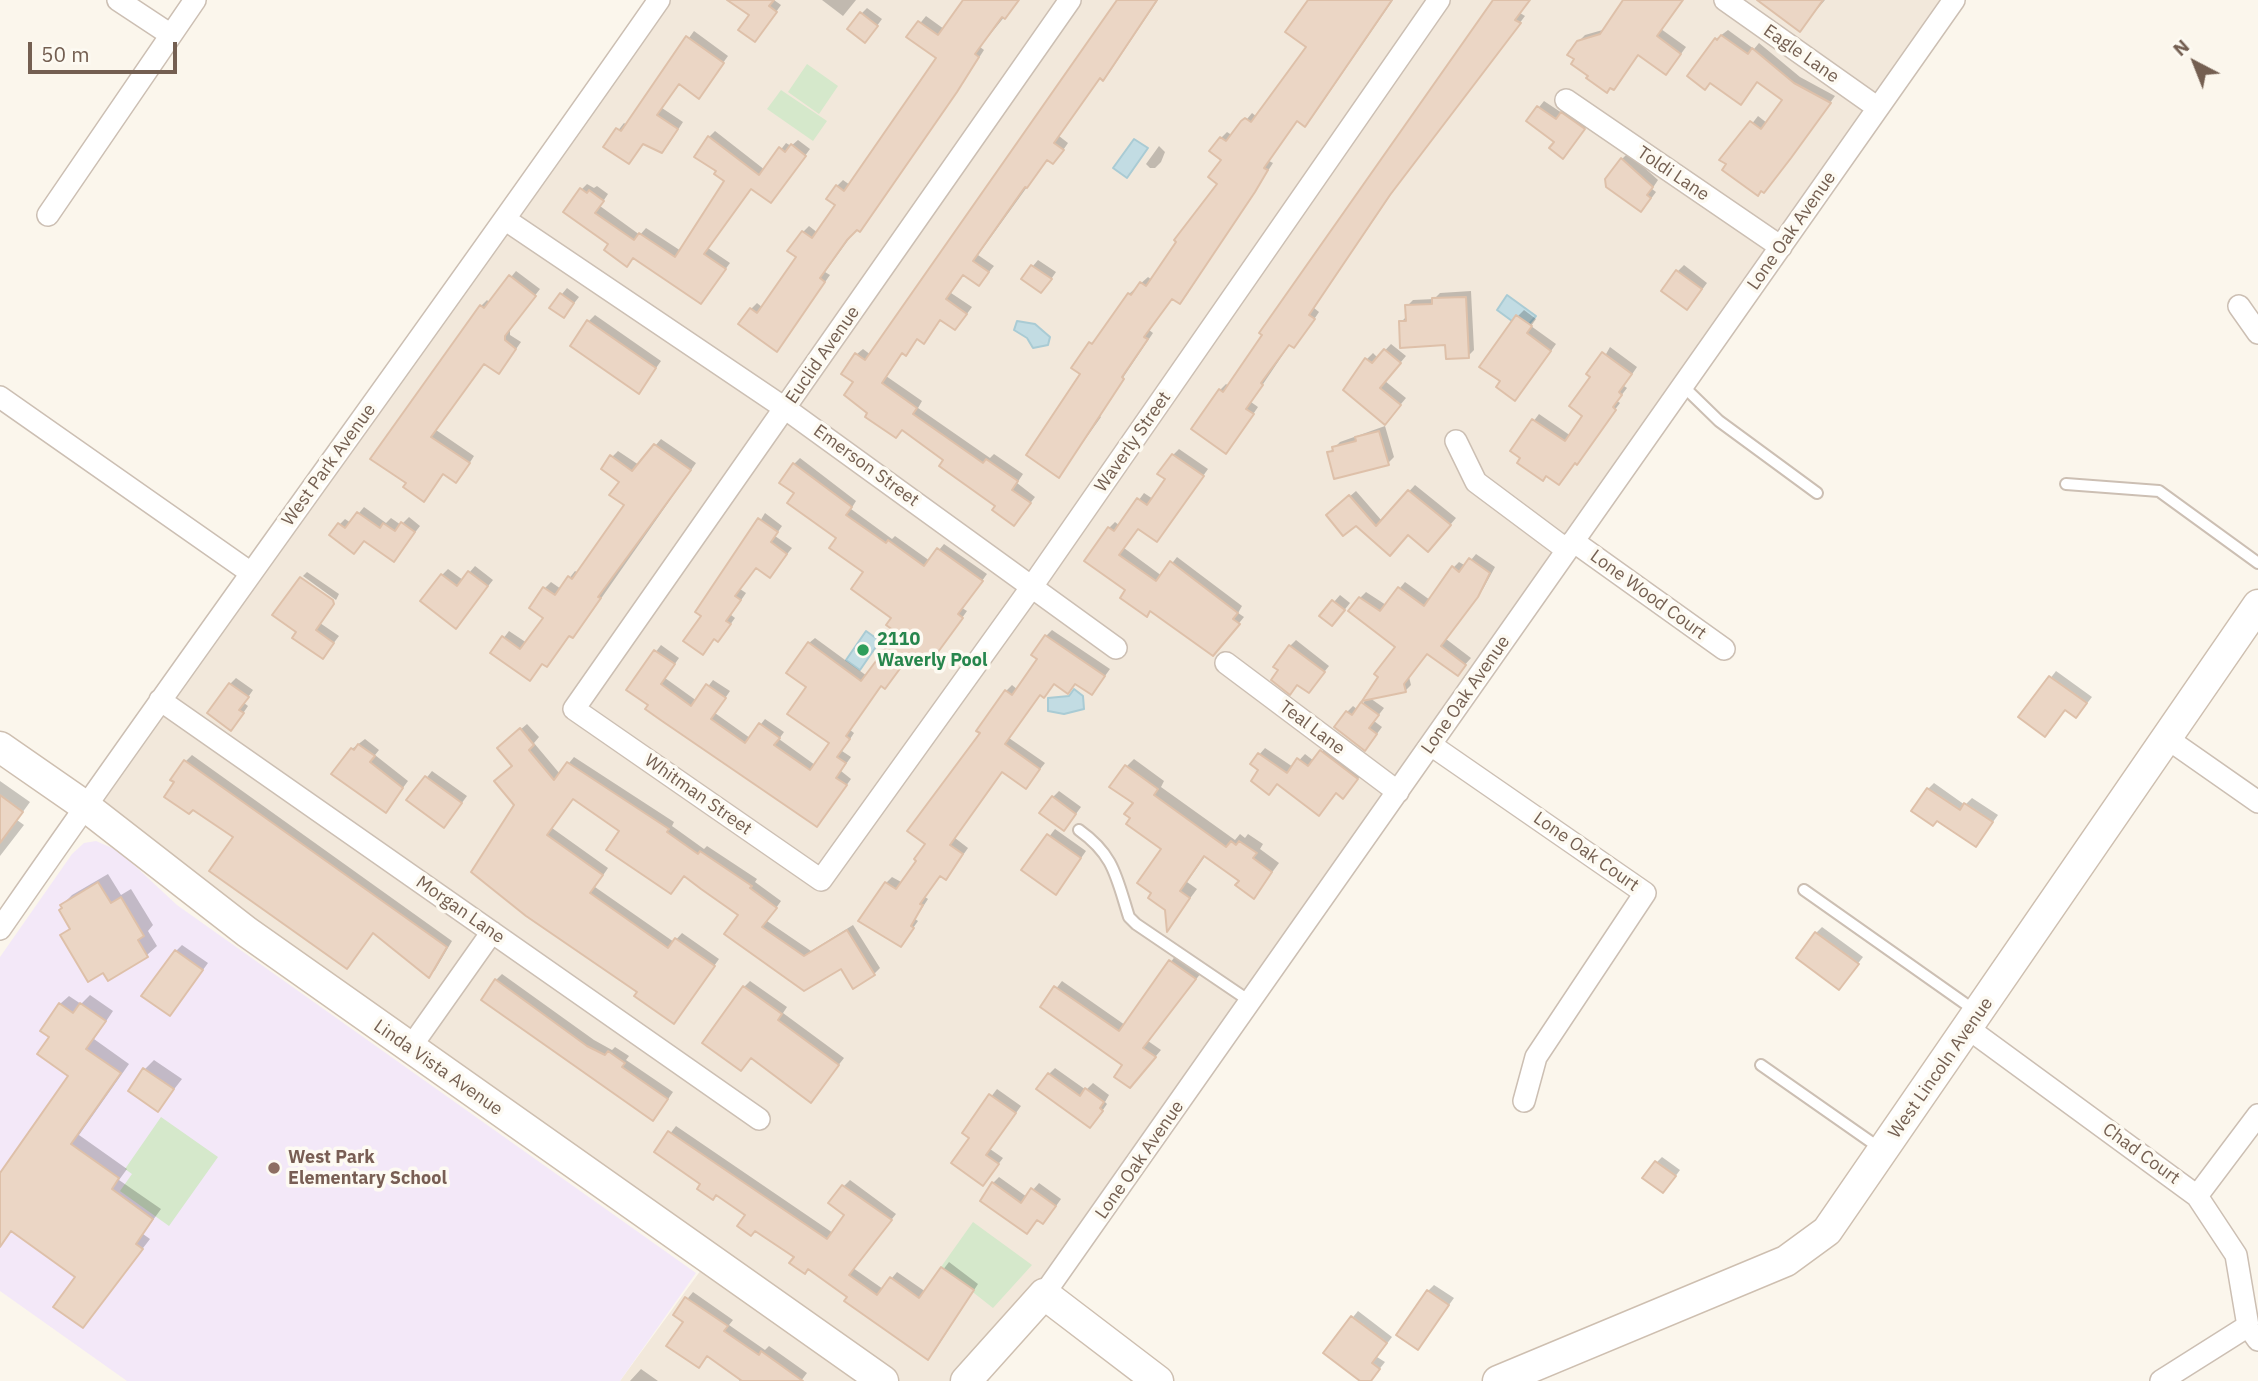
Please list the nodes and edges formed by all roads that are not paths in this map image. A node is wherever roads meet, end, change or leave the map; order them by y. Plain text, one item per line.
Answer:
1 (118, 0) edge
2 (195, 0) edge
3 (659, 0) edge
4 (1070, 0) edge
5 (1439, 0) edge
6 (1724, 0) edge
7 (1954, 0) edge
8 (171, 35) junction
9 (1566, 100) dead end
10 (1878, 108) junction
11 (48, 215) dead end
12 (506, 220) junction
13 (1780, 247) junction
14 (2239, 306) dead end
15 (2258, 333) edge
16 (1683, 386) junction
17 (0, 397) edge
18 (786, 409) junction
19 (1456, 441) dead end
20 (2066, 484) dead end
21 (1817, 493) dead end
22 (1570, 545) junction
23 (2258, 563) edge
24 (251, 573) junction
25 (1033, 585) junction
26 (2258, 605) edge
27 (1116, 648) dead end
28 (1724, 649) dead end
29 (1226, 663) dead end
30 (160, 700) junction
31 (574, 709) joint
32 (2168, 739) junction
33 (1432, 745) junction
34 (0, 747) edge
35 (1398, 792) junction
36 (2258, 802) edge
37 (85, 806) junction
38 (1079, 830) dead end
39 (821, 880) joint
40 (1804, 890) dead end
41 (0, 929) edge
42 (492, 932) junction
43 (1251, 1002) junction
44 (1974, 1021) junction
45 (410, 1048) junction
46 (1761, 1066) dead end
47 (1524, 1101) dead end
48 (2258, 1115) edge
49 (759, 1119) dead end
50 (1883, 1151) junction
51 (2197, 1196) junction
52 (1044, 1294) junction
53 (2253, 1333) edge
54 (883, 1381) edge
55 (966, 1381) edge
56 (1158, 1381) edge
57 (1498, 1381) edge
58 (2161, 1381) edge

1 - 8 street
2 - 8 street
3 - 12 street, West Park Avenue
4 - 18 street, Euclid Avenue
5 - 25 street, Waverly Street
6 - 10 street, Eagle Lane
7 - 10 street, Lone Oak Avenue
8 - 11 street
9 - 13 street, Toldi Lane
10 - 13 street, Lone Oak Avenue
12 - 18 street, Emerson Street
12 - 24 street, West Park Avenue
13 - 16 street, Lone Oak Avenue
14 - 15 street
16 - 21 lane
16 - 22 street, Lone Oak Avenue
17 - 24 street
18 - 25 street, Emerson Street
18 - 31 street, Euclid Avenue
19 - 22 street, Lone Wood Court
20 - 23 lane
22 - 28 street, Lone Wood Court
22 - 33 street, Lone Oak Avenue
24 - 30 street, West Park Avenue
25 - 27 street, Emerson Street
25 - 39 street, Waverly Street
26 - 32 street, West Lincoln Avenue
29 - 35 street, Teal Lane
30 - 37 street, West Park Avenue
30 - 42 street, Morgan Lane
31 - 39 street, Whitman Street
32 - 36 street
32 - 44 street, West Lincoln Avenue
33 - 35 street, Lone Oak Avenue
33 - 47 street, Lone Oak Court
34 - 37 street, Linda Vista Avenue
35 - 43 street, Lone Oak Avenue
37 - 41 street, West Park Avenue
37 - 45 street, Linda Vista Avenue
38 - 43 lane
40 - 44 lane
42 - 45 street
42 - 49 street, Morgan Lane
43 - 52 street, Lone Oak Avenue
44 - 50 street, West Lincoln Avenue
44 - 51 street, Chad Court
45 - 54 street, Linda Vista Avenue
46 - 50 lane
48 - 51 street
50 - 57 street, West Lincoln Avenue
51 - 53 street, Chad Court
52 - 55 street, Lone Oak Avenue
52 - 56 street
53 - 58 street, Chad Court

